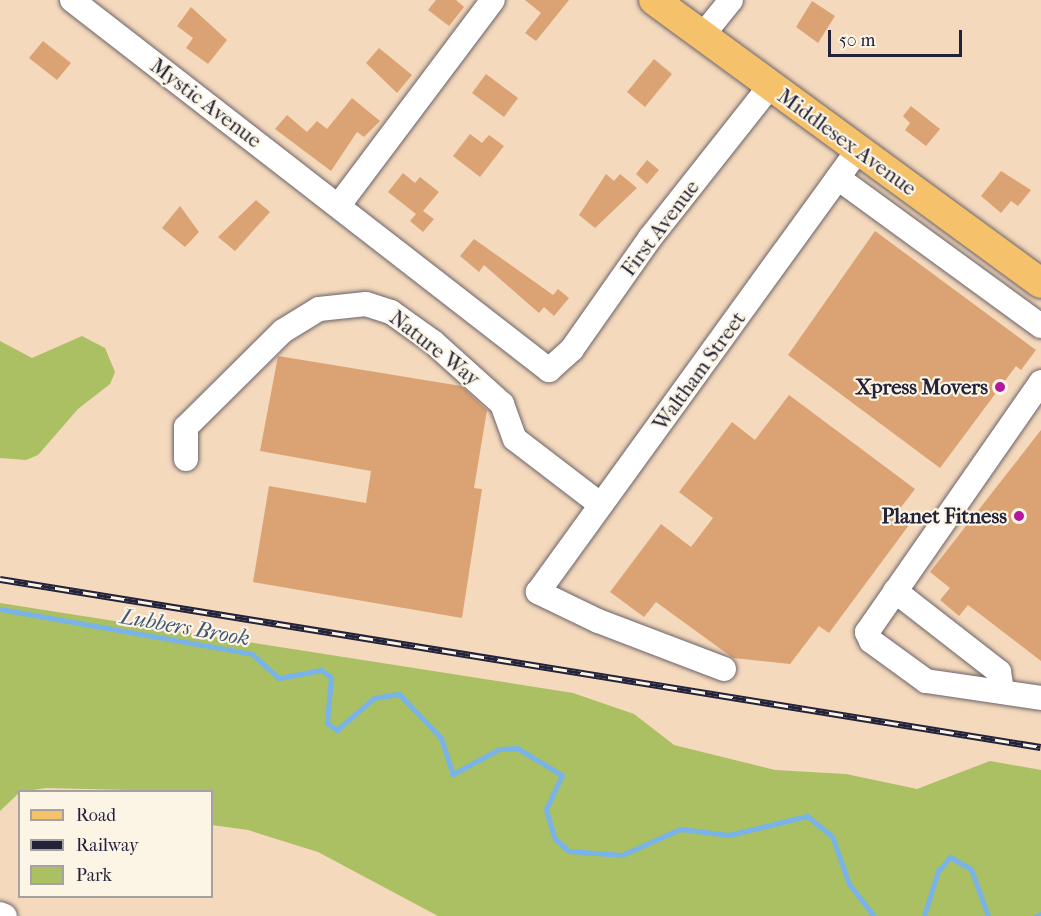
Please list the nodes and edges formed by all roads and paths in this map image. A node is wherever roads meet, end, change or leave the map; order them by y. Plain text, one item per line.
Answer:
1 (72, 0) edge
2 (493, 0) edge
3 (654, 0) edge
4 (730, 0) edge
5 (702, 36) junction
6 (770, 86) junction
7 (858, 150) junction
8 (838, 178) junction
9 (339, 205) junction
10 (1041, 283) edge
11 (1041, 326) edge
12 (552, 370) joint
13 (1041, 382) edge
14 (186, 459) dead end
15 (601, 505) junction
16 (895, 591) junction
17 (724, 669) dead end
18 (1002, 692) junction
19 (1041, 698) edge
20 (0, 914) edge
21 (4, 916) edge

1 - 9 street, Mystic Avenue
2 - 9 street
3 - 5 main road, Middlesex Avenue
4 - 5 street
5 - 6 main road, Middlesex Avenue
6 - 7 main road, Middlesex Avenue
6 - 12 street, First Avenue
7 - 8 street, Waltham Street
7 - 10 main road, Middlesex Avenue
8 - 11 street
8 - 15 street, Waltham Street
9 - 12 street, Mystic Avenue
13 - 16 street
14 - 15 street, Nature Way
15 - 17 street, Waltham Street
16 - 18 street
16 - 18 street
18 - 19 street
20 - 21 street

